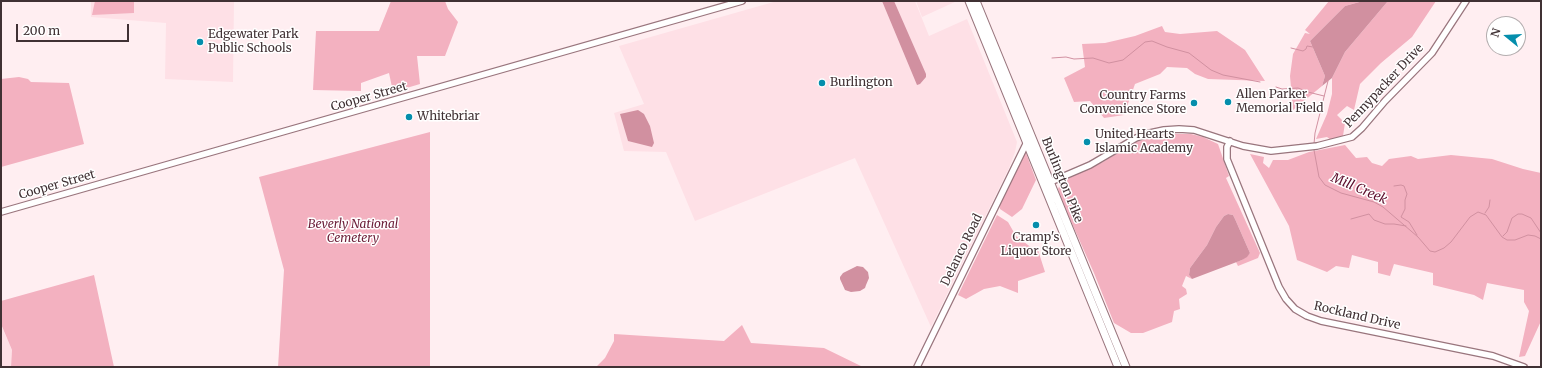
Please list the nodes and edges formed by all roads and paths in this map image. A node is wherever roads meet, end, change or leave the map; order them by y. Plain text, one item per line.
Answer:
1 (742, 1) edge
2 (969, 1) edge
3 (1466, 1) edge
4 (977, 2) edge
5 (1230, 141) junction
6 (1027, 142) junction
7 (1048, 183) junction
8 (1, 212) edge
9 (917, 367) edge
10 (1118, 367) edge
11 (1126, 367) edge
12 (1524, 367) edge

1 - 8 street, Cooper Street
2 - 6 highway, Burlington Pike
3 - 5 street, Pennypacker Drive
4 - 7 highway, Burlington Pike
5 - 7 street, Pennypacker Drive
5 - 12 street, Rockland Drive
6 - 7 highway, Burlington Pike
6 - 9 street, Delanco Road
7 - 10 highway, Burlington Pike
7 - 11 highway, Burlington Pike

